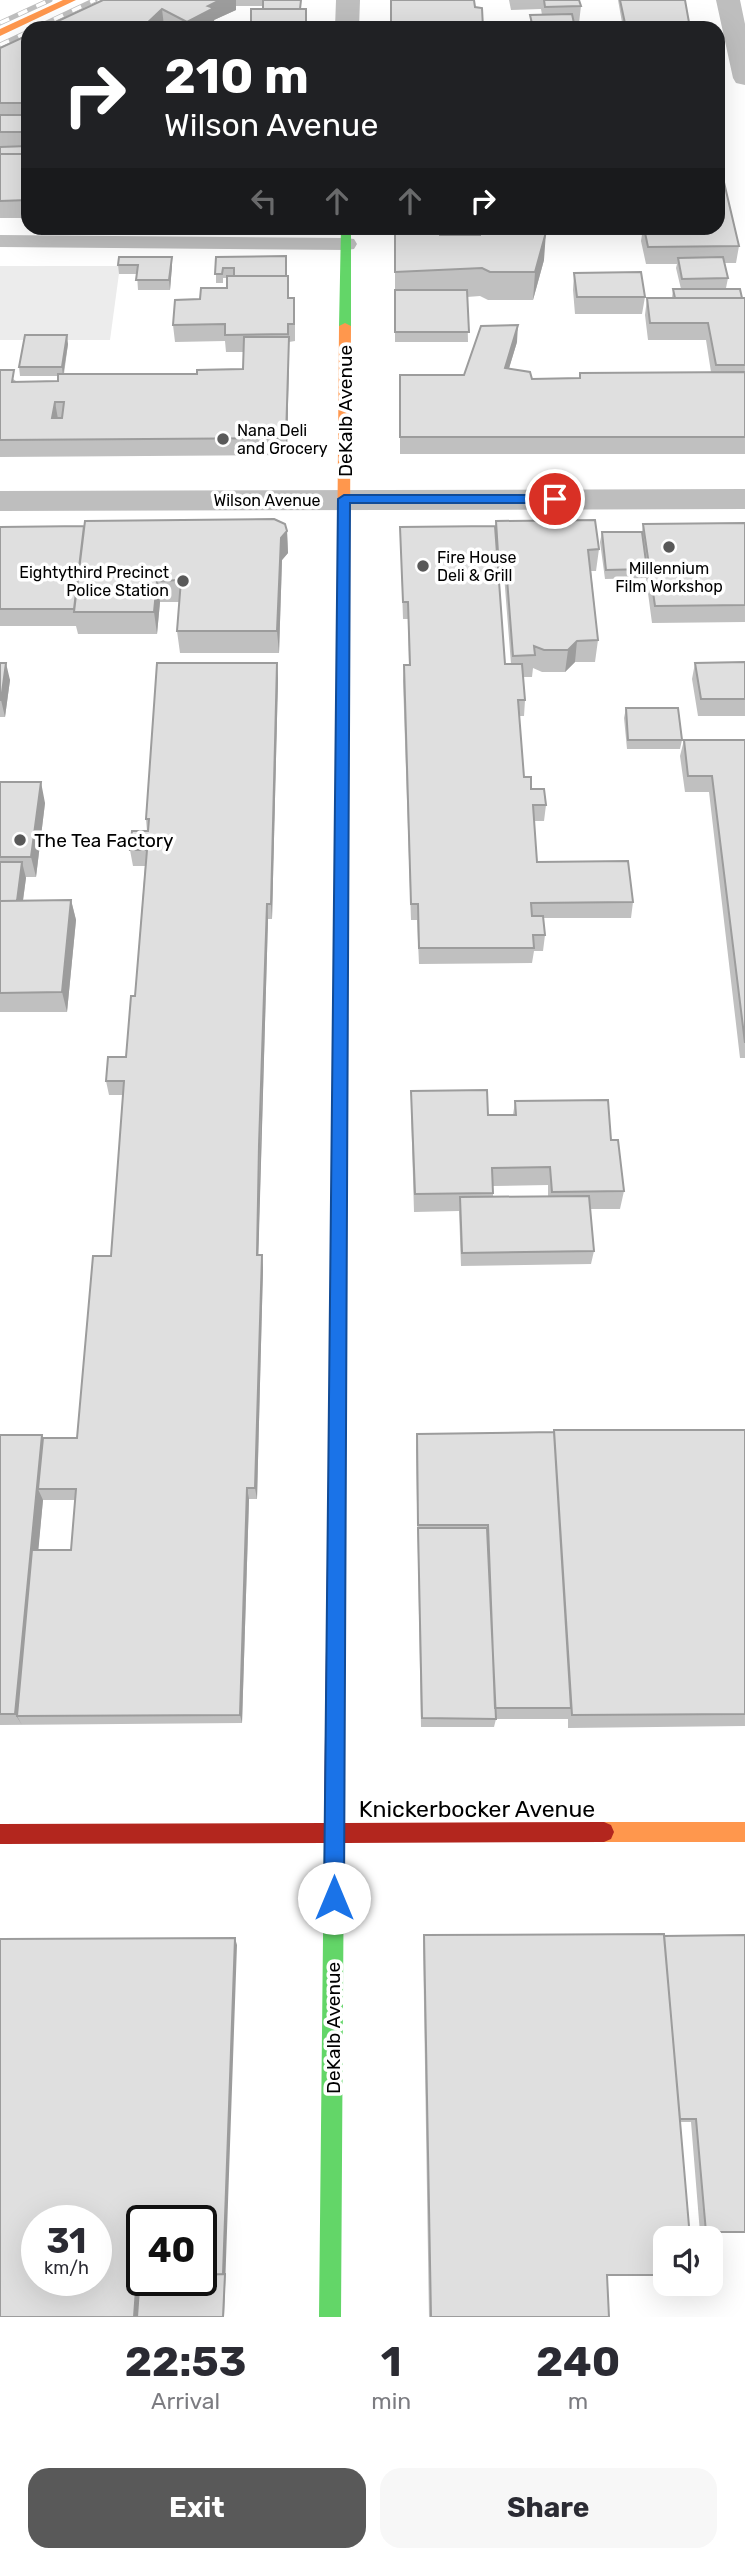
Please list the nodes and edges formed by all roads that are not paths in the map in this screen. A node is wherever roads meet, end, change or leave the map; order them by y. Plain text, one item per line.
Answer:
1 (71, 0) edge
2 (348, 0) edge
3 (728, 0) edge
4 (26, 21) edge
5 (347, 21) edge
6 (21, 23) edge
7 (0, 33) edge
8 (745, 78) edge
9 (346, 236) edge
10 (0, 241) edge
11 (344, 499) junction
12 (745, 499) edge
13 (0, 501) edge
14 (334, 1832) junction
15 (745, 1832) edge
16 (0, 1834) edge
17 (330, 2317) edge

1 - 4 street
2 - 5 street
3 - 8 street
6 - 7 street
9 - 10 lane
9 - 11 street, DeKalb Avenue
11 - 12 street, Wilson Avenue
11 - 13 street, Wilson Avenue
11 - 14 street, DeKalb Avenue
14 - 15 street, Knickerbocker Avenue
14 - 16 street, Knickerbocker Avenue
14 - 17 street, DeKalb Avenue

